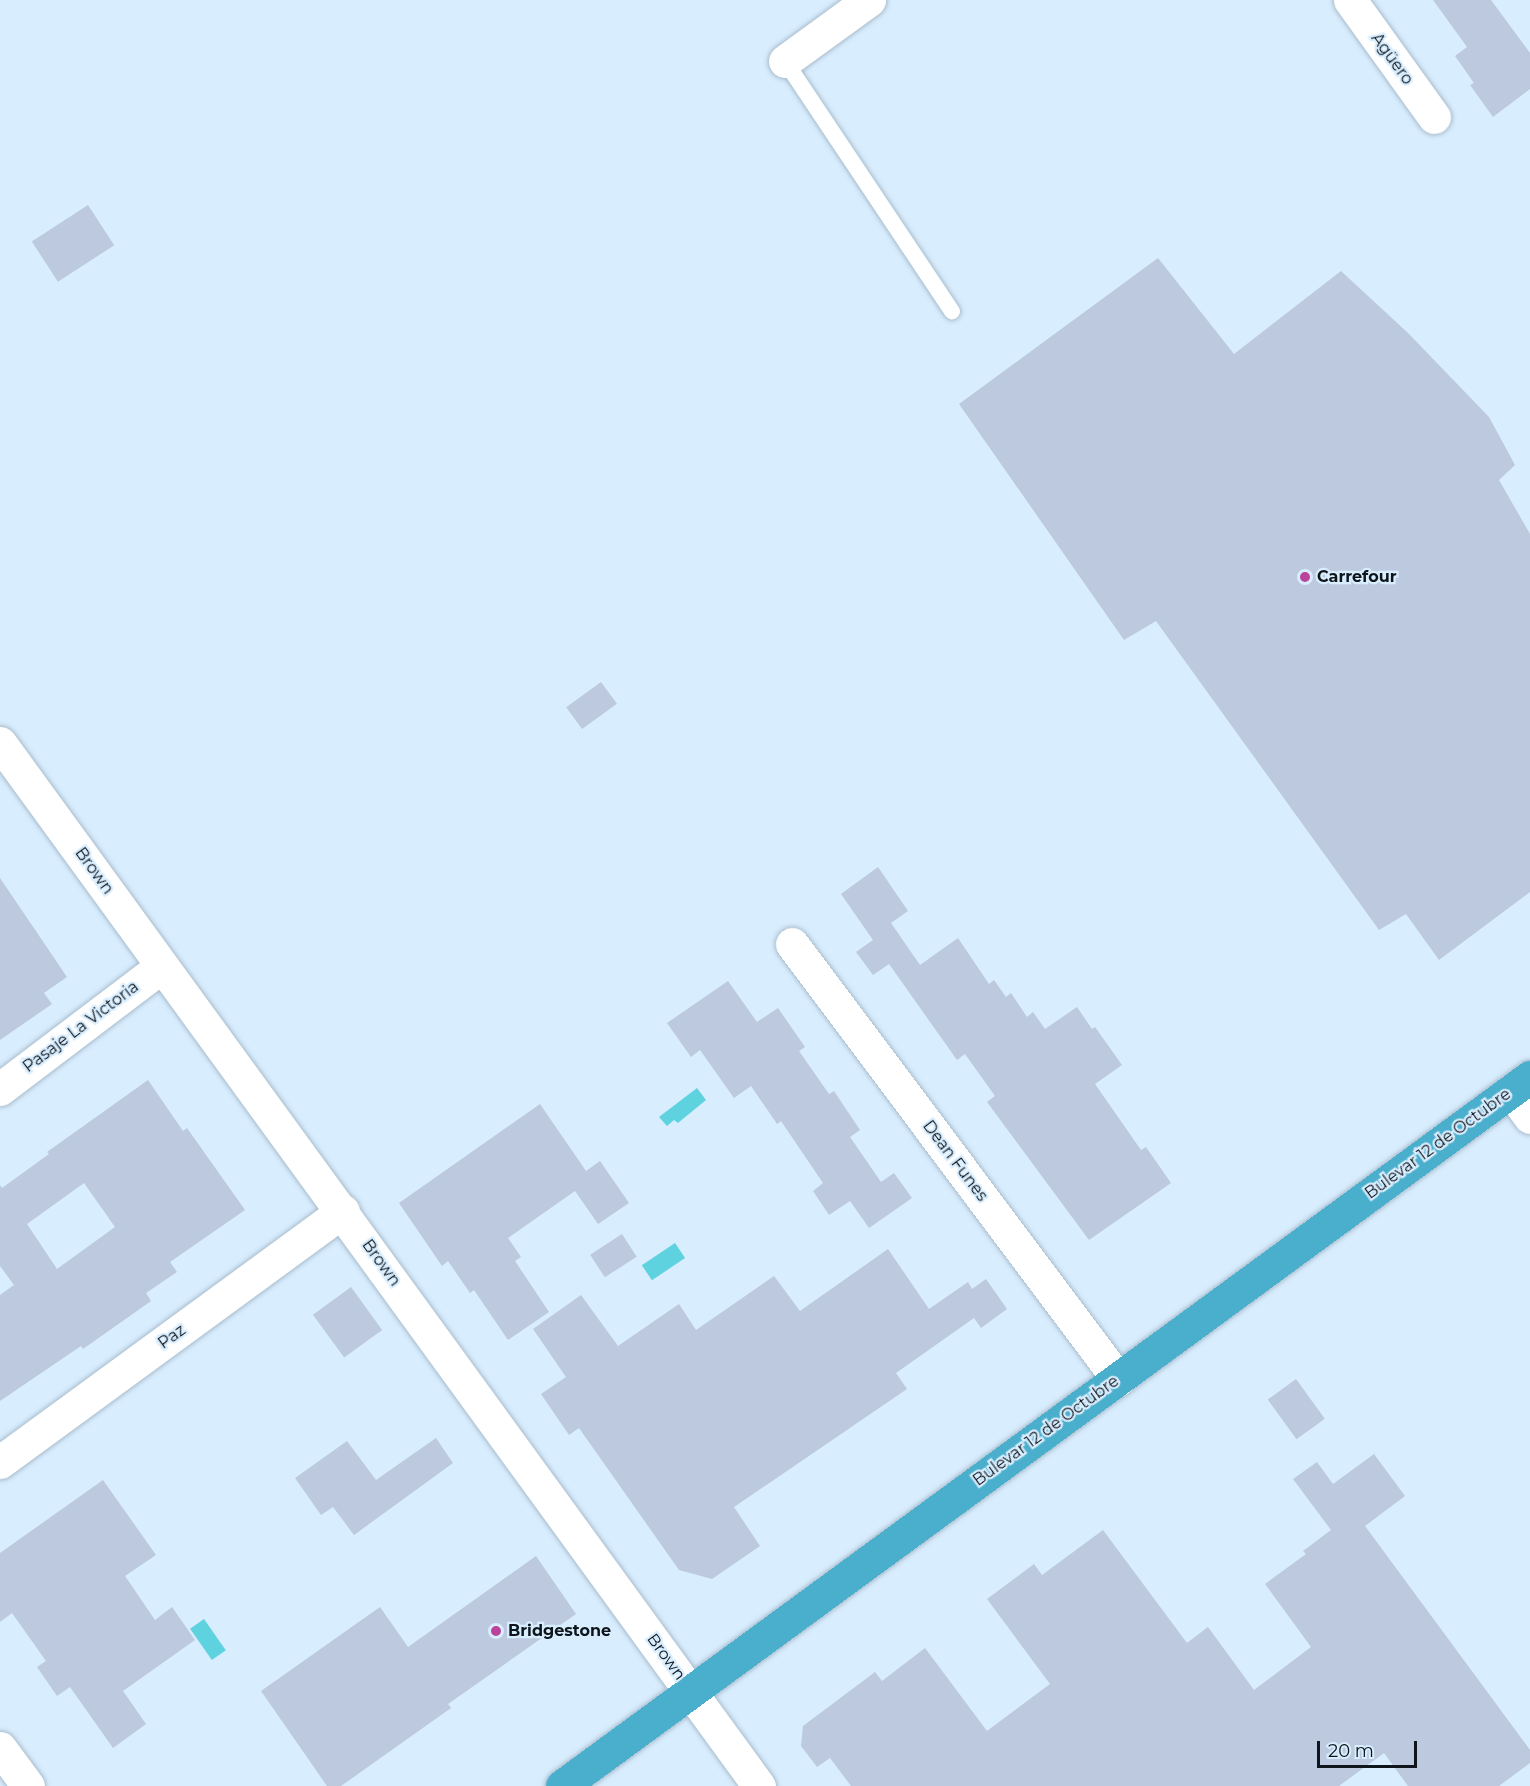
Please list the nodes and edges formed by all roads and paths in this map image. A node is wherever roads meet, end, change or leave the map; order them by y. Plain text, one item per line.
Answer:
1 (869, 0) edge
2 (1350, 0) edge
3 (785, 61) joint
4 (1434, 117) dead end
5 (952, 310) dead end
6 (0, 743) edge
7 (792, 944) dead end
8 (162, 966) junction
9 (1521, 1084) edge
10 (0, 1089) edge
11 (1530, 1117) edge
12 (344, 1212) junction
13 (1118, 1379) junction
14 (0, 1462) edge
15 (690, 1690) junction
16 (0, 1748) edge
17 (28, 1786) edge
18 (562, 1786) edge
19 (759, 1786) edge

1 - 3 street
2 - 4 street, Agüero
3 - 5 lane
6 - 8 street, Brown
7 - 13 street, Dean Funes
8 - 10 street, Pasaje La Victoria
8 - 12 street, Brown
9 - 11 street
9 - 13 highway, Bulevar 12 de Octubre
12 - 14 street, Paz
12 - 15 street, Brown
13 - 15 highway, Bulevar 12 de Octubre
15 - 18 highway, Bulevar 12 de Octubre
15 - 19 street, Brown
16 - 17 street

